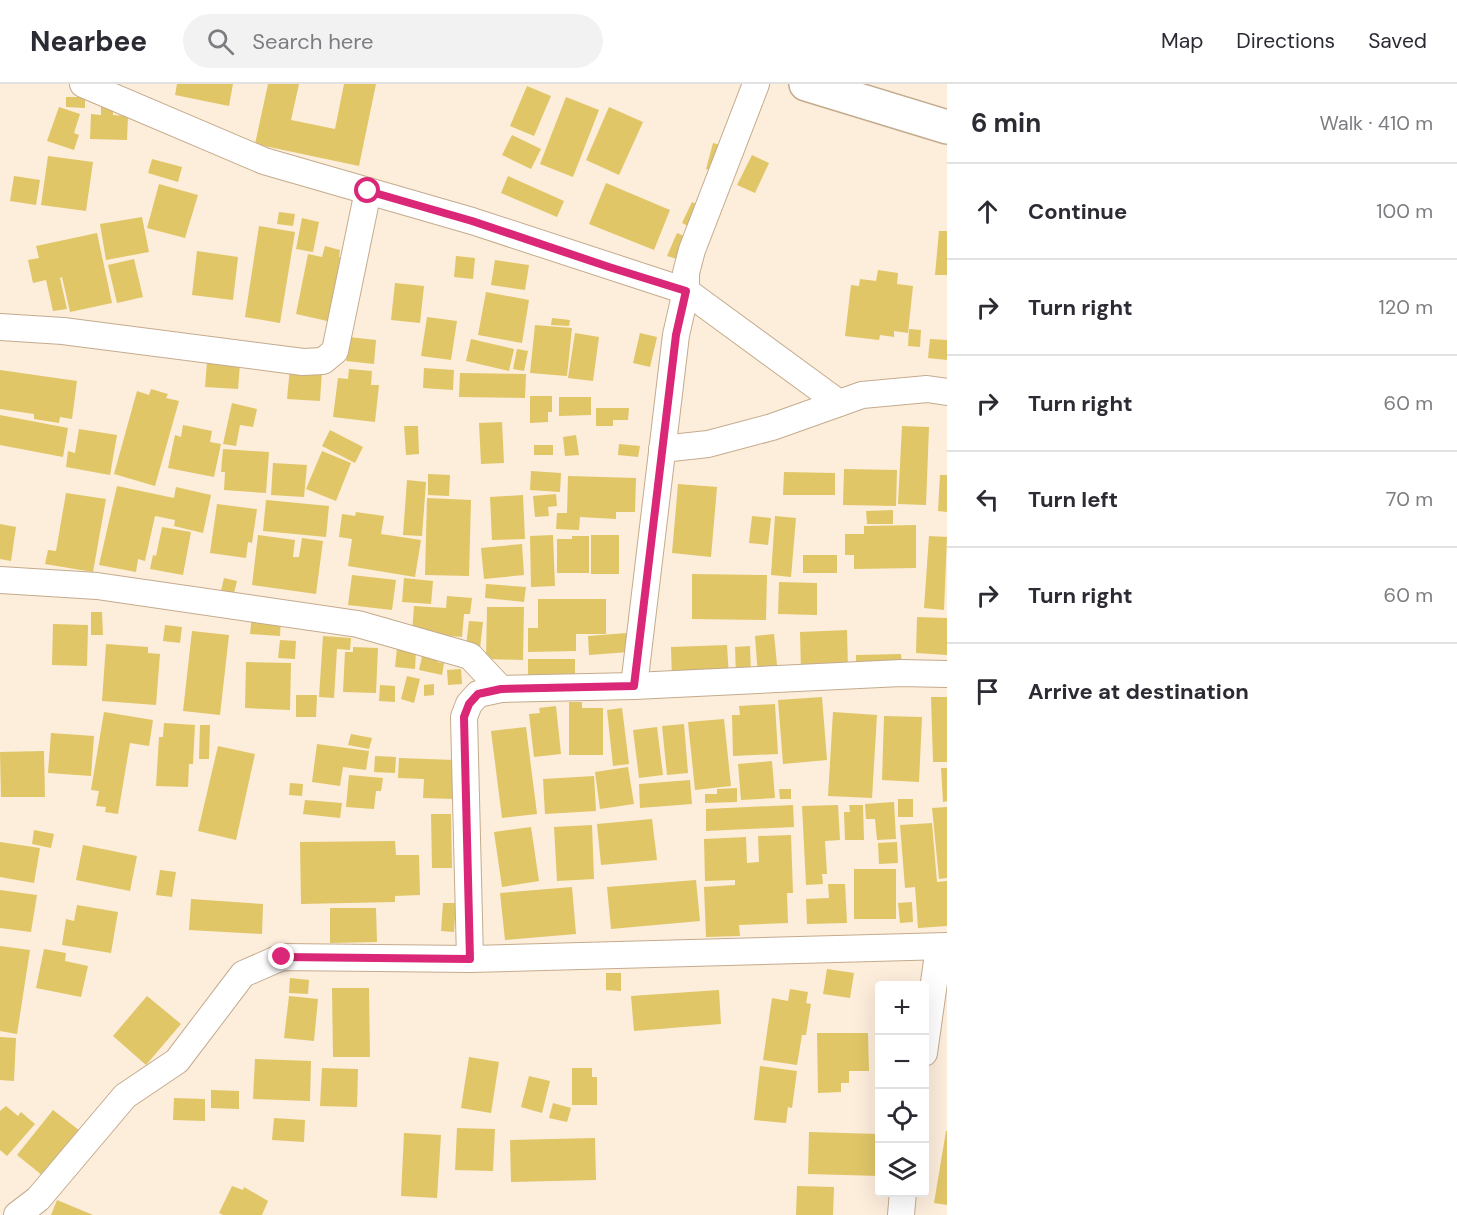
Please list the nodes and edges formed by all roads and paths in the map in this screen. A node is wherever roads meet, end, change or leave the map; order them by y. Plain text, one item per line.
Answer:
1 (83, 84) edge
2 (756, 84) edge
3 (806, 84) edge
4 (881, 84) edge
5 (947, 105) edge
6 (947, 127) edge
7 (368, 191) junction
8 (686, 291) junction
9 (0, 327) edge
10 (947, 392) edge
11 (839, 403) junction
12 (662, 449) junction
13 (0, 580) edge
14 (947, 674) edge
15 (634, 686) junction
16 (501, 689) junction
17 (943, 946) edge
18 (470, 959) junction
19 (927, 1035) edge
20 (903, 1197) edge
21 (17, 1215) edge
22 (901, 1215) edge

1 - 7 street
2 - 8 street
3 - 6 main road
4 - 5 main road
7 - 8 street
7 - 9 street
8 - 11 street
8 - 12 street
10 - 11 street
11 - 12 street
12 - 15 street
13 - 16 street
14 - 15 street
15 - 16 street
16 - 18 street
17 - 18 street
17 - 19 street
18 - 21 street
20 - 22 street

